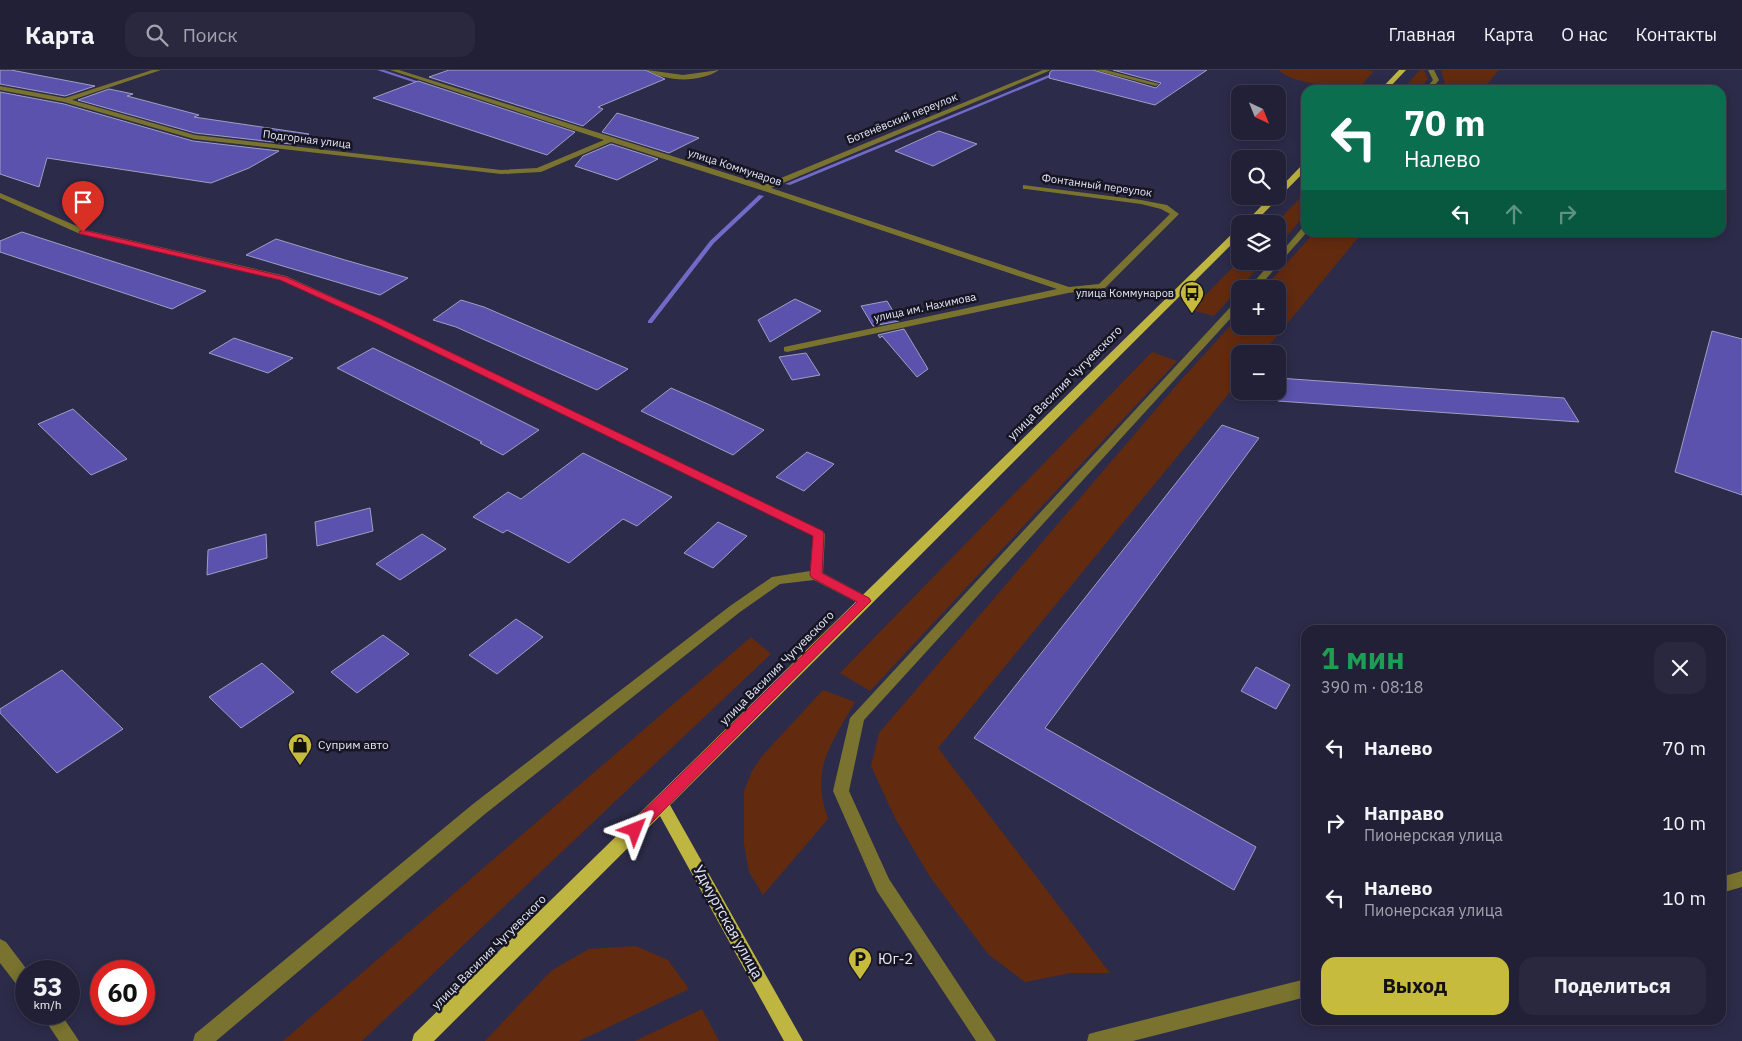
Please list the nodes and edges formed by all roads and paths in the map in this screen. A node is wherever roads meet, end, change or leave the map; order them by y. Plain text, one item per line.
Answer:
1 (158, 70) edge
2 (393, 70) edge
3 (650, 70) edge
4 (716, 70) edge
5 (1048, 70) edge
6 (1098, 70) edge
7 (1403, 70) edge
8 (1431, 70) edge
9 (133, 72) dead end
10 (143, 75) junction
11 (1156, 84) dead end
12 (1388, 85) edge
13 (1432, 85) edge
14 (0, 88) edge
15 (65, 100) junction
16 (612, 139) junction
17 (1301, 171) edge
18 (1286, 185) edge
19 (1026, 187) dead end
20 (764, 188) junction
21 (0, 195) edge
22 (1266, 205) edge
23 (1257, 215) edge
24 (1301, 235) edge
25 (1231, 240) edge
26 (1286, 251) edge
27 (1269, 270) edge
28 (1260, 280) edge
29 (1068, 290) junction
30 (1231, 312) edge
31 (787, 349) dead end
32 (816, 575) junction
33 (865, 601) junction
34 (662, 803) junction
35 (1742, 879) edge
36 (1726, 884) edge
37 (0, 948) edge
38 (15, 968) edge
39 (1301, 989) edge
40 (58, 1025) edge
41 (70, 1041) edge
42 (202, 1041) edge
43 (421, 1041) edge
44 (794, 1041) edge
45 (987, 1041) edge
46 (1096, 1041) edge

1 - 10 street
2 - 16 street, улица Коммунаров
3 - 4 street
5 - 20 street, Ботенёвский переулок
6 - 11 street
7 - 12 main road
8 - 13 street
9 - 10 street
10 - 15 street
14 - 15 street, Подгорная улица
15 - 16 street, Подгорная улица
16 - 20 street, улица Коммунаров
17 - 18 main road
19 - 29 street, Фонтанный переулок
20 - 29 street, улица Коммунаров
21 - 32 street
22 - 23 main road
24 - 26 street
25 - 33 main road, улица Василия Чугуевского
27 - 28 street
29 - 31 street, улица им. Нахимова
30 - 45 street
32 - 33 street
32 - 42 street
33 - 34 main road, улица Василия Чугуевского
34 - 43 main road, улица Василия Чугуевского
34 - 44 main road, Удмуртская улица
35 - 36 street
37 - 38 street
39 - 46 street
40 - 41 street

